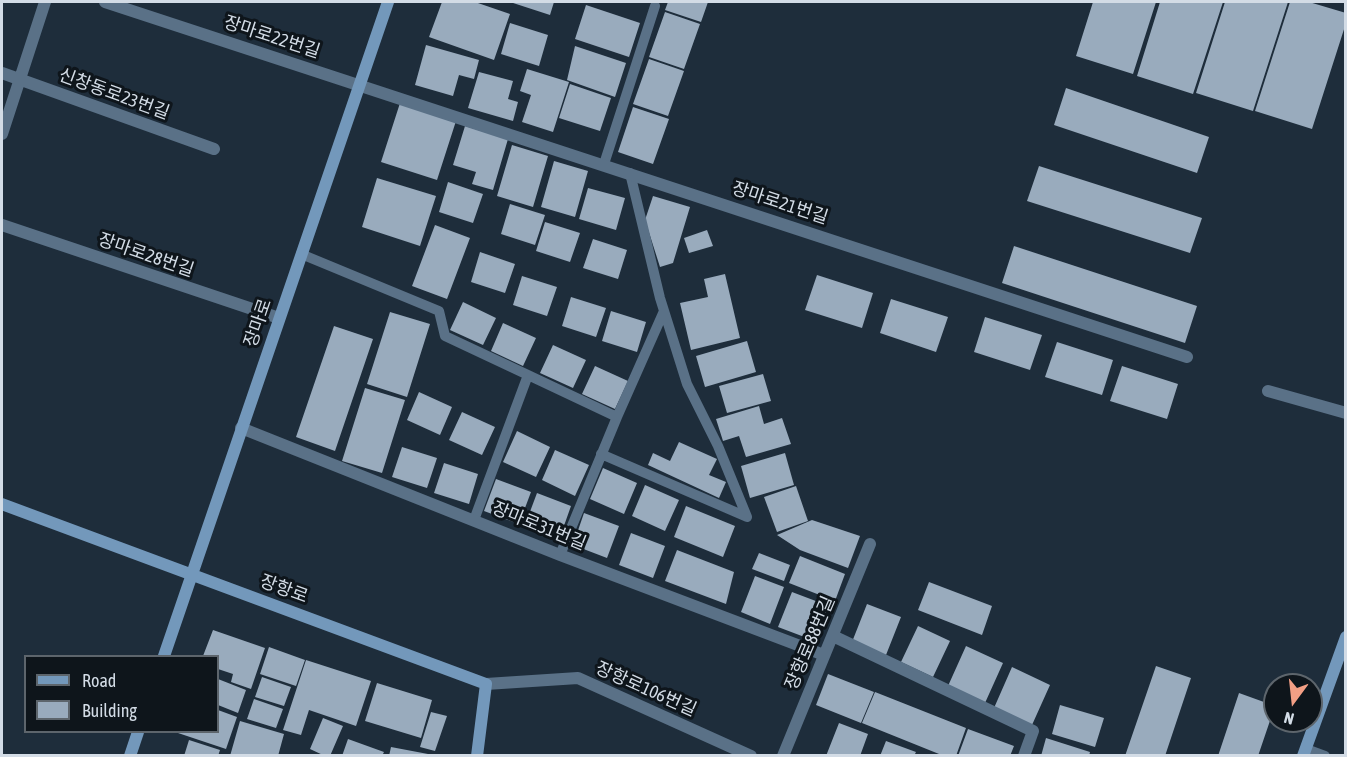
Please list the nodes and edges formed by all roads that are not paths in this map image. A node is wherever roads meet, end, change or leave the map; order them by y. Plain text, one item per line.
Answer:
1 (45, 2) edge
2 (105, 2) edge
3 (388, 2) edge
4 (655, 6) dead end
5 (2, 73) edge
6 (18, 79) junction
7 (361, 84) junction
8 (2, 129) edge
9 (214, 149) dead end
10 (604, 164) junction
11 (630, 173) junction
12 (2, 225) edge
13 (301, 254) junction
14 (664, 311) junction
15 (279, 318) junction
16 (1187, 357) dead end
17 (528, 375) junction
18 (1268, 391) dead end
19 (1346, 413) edge
20 (617, 417) junction
21 (241, 428) junction
22 (601, 454) junction
23 (2, 504) edge
24 (474, 520) junction
25 (870, 544) dead end
26 (560, 555) junction
27 (192, 574) junction
28 (833, 636) junction
29 (1346, 637) edge
30 (165, 655) edge
31 (824, 655) junction
32 (486, 684) junction
33 (138, 733) edge
34 (1305, 752) edge
35 (130, 756) edge
36 (477, 756) edge
37 (751, 756) edge
38 (783, 756) edge
39 (1024, 756) edge
40 (1325, 756) edge

1 - 6 street
2 - 7 street, 장마로22번길
3 - 7 main road, 장마로
4 - 10 lane
5 - 6 street, 신창동로23번길
6 - 8 street
6 - 9 street, 신창동로23번길
7 - 10 street, 장마로21번길
7 - 13 main road, 장마로
10 - 11 street, 장마로21번길
11 - 14 lane
11 - 16 street, 장마로21번길
12 - 15 street, 장마로28번길
13 - 15 main road, 장마로
13 - 17 lane
14 - 20 lane
14 - 22 lane
15 - 21 main road, 장마로
17 - 20 lane
17 - 24 lane
18 - 19 street
20 - 22 lane
21 - 24 street, 장마로31번길
21 - 27 main road, 장마로
22 - 26 lane
23 - 27 main road, 장항로
24 - 26 street, 장마로31번길
25 - 28 street, 장항로88번길
26 - 31 street, 장마로31번길
27 - 30 main road, 장마로
27 - 32 main road, 장항로
28 - 31 street, 장항로88번길
28 - 39 street
29 - 34 main road
31 - 38 street, 장항로88번길
32 - 36 main road
32 - 37 street, 장항로106번길
33 - 35 main road
34 - 40 lane

